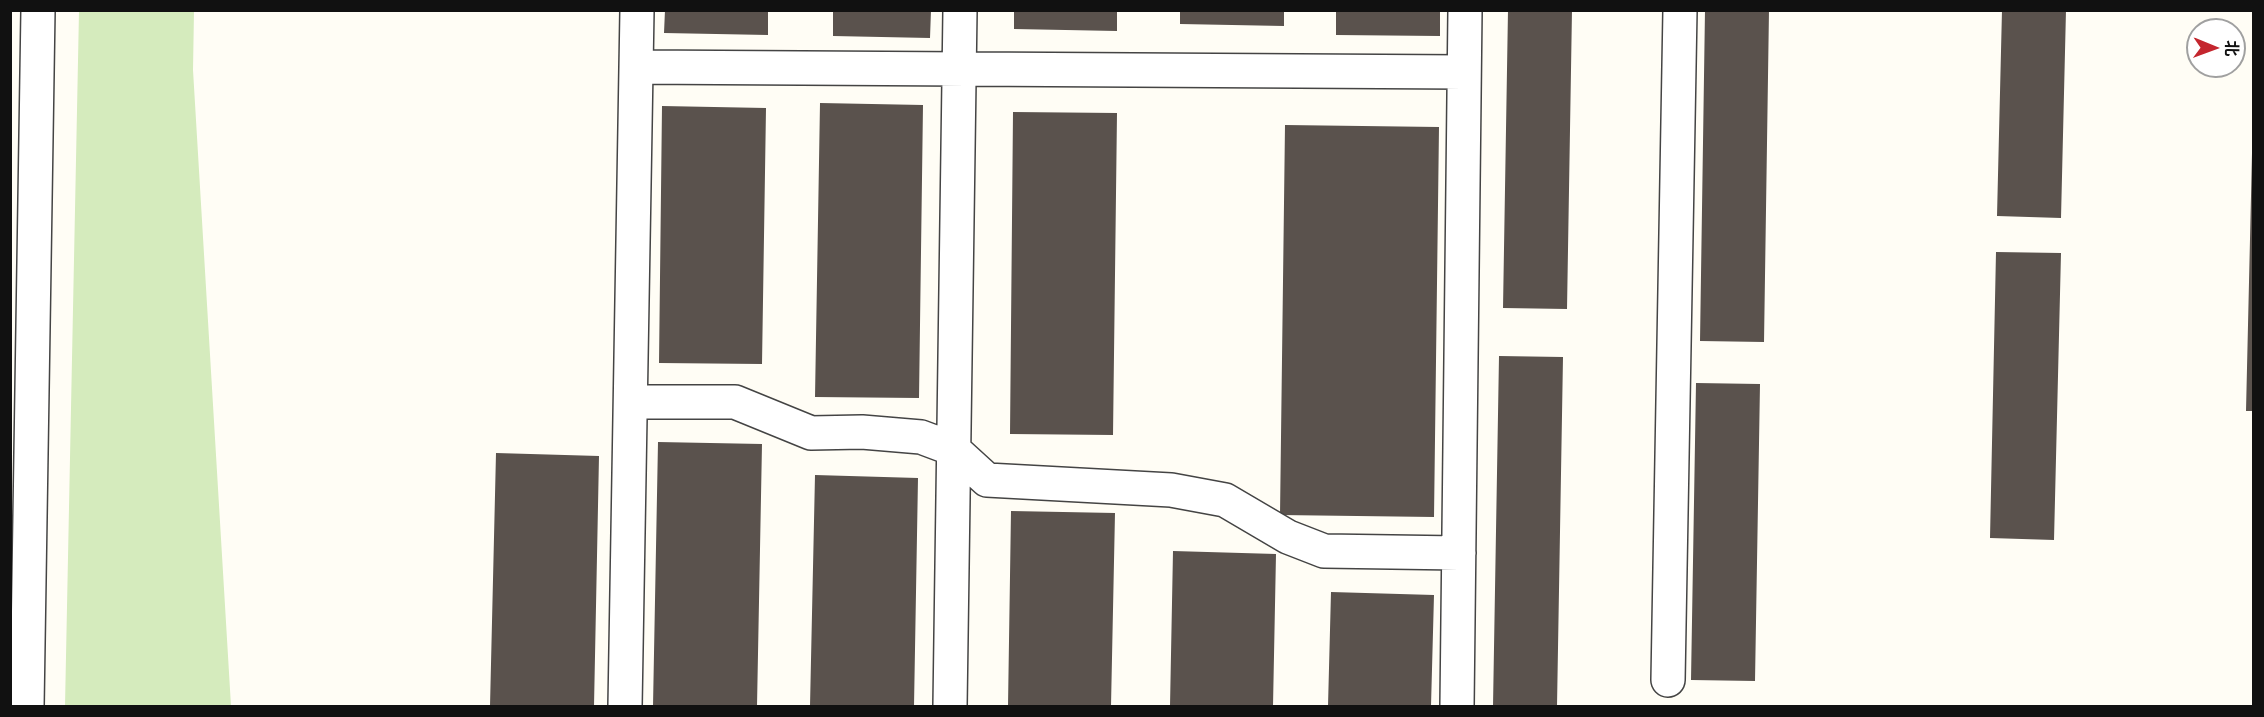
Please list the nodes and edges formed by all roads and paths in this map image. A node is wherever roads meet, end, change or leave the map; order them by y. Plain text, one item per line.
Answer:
1 (38, 10) edge
2 (638, 10) edge
3 (960, 10) edge
4 (1465, 10) edge
5 (1680, 10) edge
6 (636, 67) junction
7 (959, 69) junction
8 (1464, 72) junction
9 (631, 402) junction
10 (953, 449) junction
11 (1459, 553) junction
12 (1668, 680) dead end
13 (27, 706) edge
14 (625, 706) edge
15 (950, 706) edge
16 (1458, 706) edge

1 - 13 street
2 - 6 street
3 - 7 street
4 - 8 street
5 - 12 street
6 - 7 street
6 - 9 street
7 - 8 street
7 - 10 street
8 - 11 street
9 - 10 street
9 - 14 street
10 - 11 street
10 - 15 street
11 - 16 street

